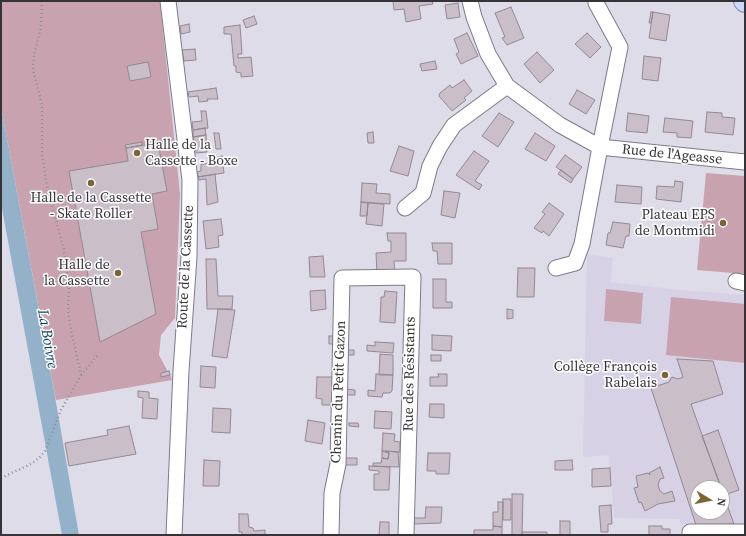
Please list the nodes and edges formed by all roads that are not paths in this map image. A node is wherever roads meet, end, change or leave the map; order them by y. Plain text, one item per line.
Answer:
1 (168, 1) edge
2 (470, 1) edge
3 (596, 3) dead end
4 (507, 86) junction
5 (600, 147) junction
6 (745, 162) edge
7 (405, 208) dead end
8 (556, 268) dead end
9 (348, 279) joint
10 (745, 532) edge
11 (174, 535) edge
12 (331, 535) edge
13 (406, 535) edge
14 (690, 535) edge

1 - 11 street, Route de la Cassette
2 - 4 street, Rue de l'Ageasse
3 - 5 street
4 - 5 street, Rue de l'Ageasse
4 - 7 street
5 - 6 street, Rue de l'Ageasse
5 - 8 street
9 - 12 street, Chemin du Petit Gazon
9 - 13 street, Rue des Résistants
10 - 14 street

